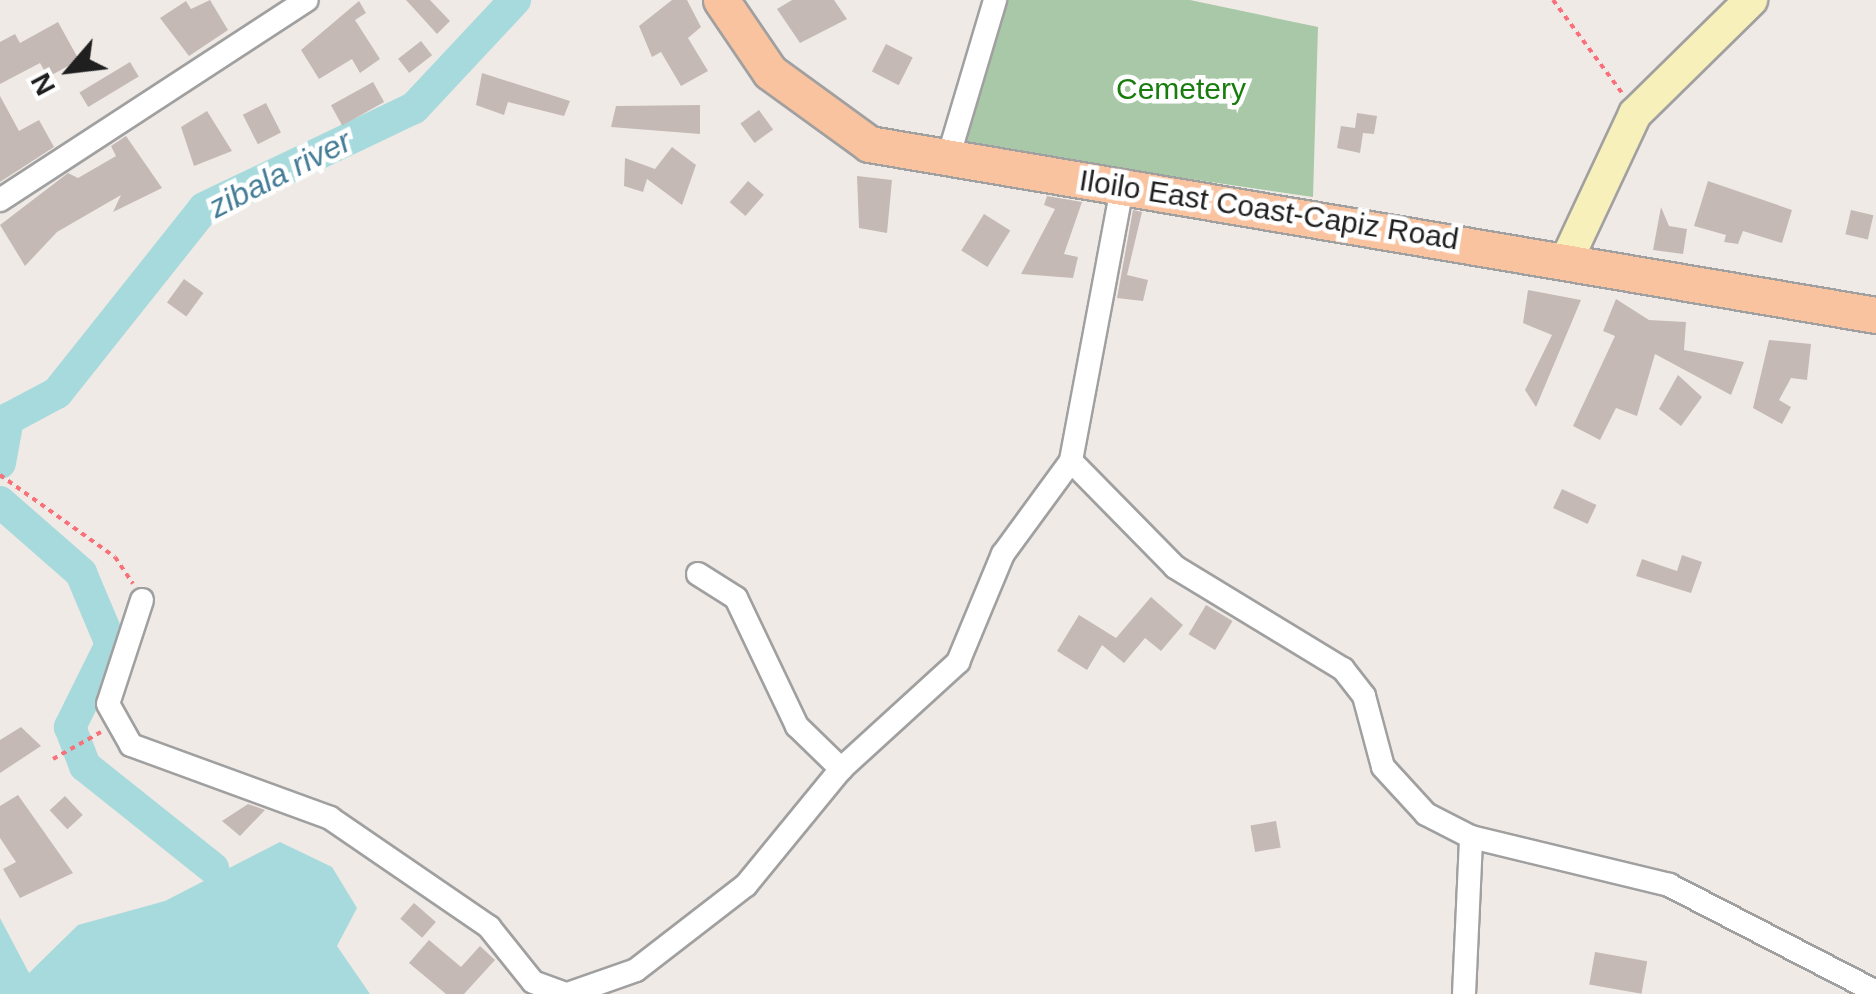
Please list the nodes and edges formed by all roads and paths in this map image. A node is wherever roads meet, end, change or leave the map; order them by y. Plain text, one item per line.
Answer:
1 (308, 0) edge
2 (721, 0) edge
3 (995, 0) edge
4 (1553, 0) edge
5 (1751, 0) edge
6 (1635, 114) junction
7 (948, 158) junction
8 (1122, 188) junction
9 (0, 200) edge
10 (1568, 257) junction
11 (1876, 315) edge
12 (1072, 461) junction
13 (0, 475) edge
14 (698, 574) dead end
15 (142, 600) joint
16 (104, 730) dead end
17 (53, 758) dead end
18 (841, 769) junction
19 (1471, 838) junction
20 (1876, 992) edge
21 (567, 994) edge
22 (1464, 994) edge

1 - 9 street
2 - 7 main road, Iloilo East Coast-Capiz Road
3 - 7 street
4 - 6 path
5 - 6 street
6 - 10 street
7 - 8 main road, Iloilo East Coast-Capiz Road
8 - 10 main road, Iloilo East Coast-Capiz Road
8 - 12 street
10 - 11 main road, Iloilo East Coast-Capiz Road
12 - 18 street
12 - 19 street
13 - 15 path
14 - 18 street
15 - 21 street
16 - 17 path
18 - 21 street
19 - 20 street
19 - 22 street

